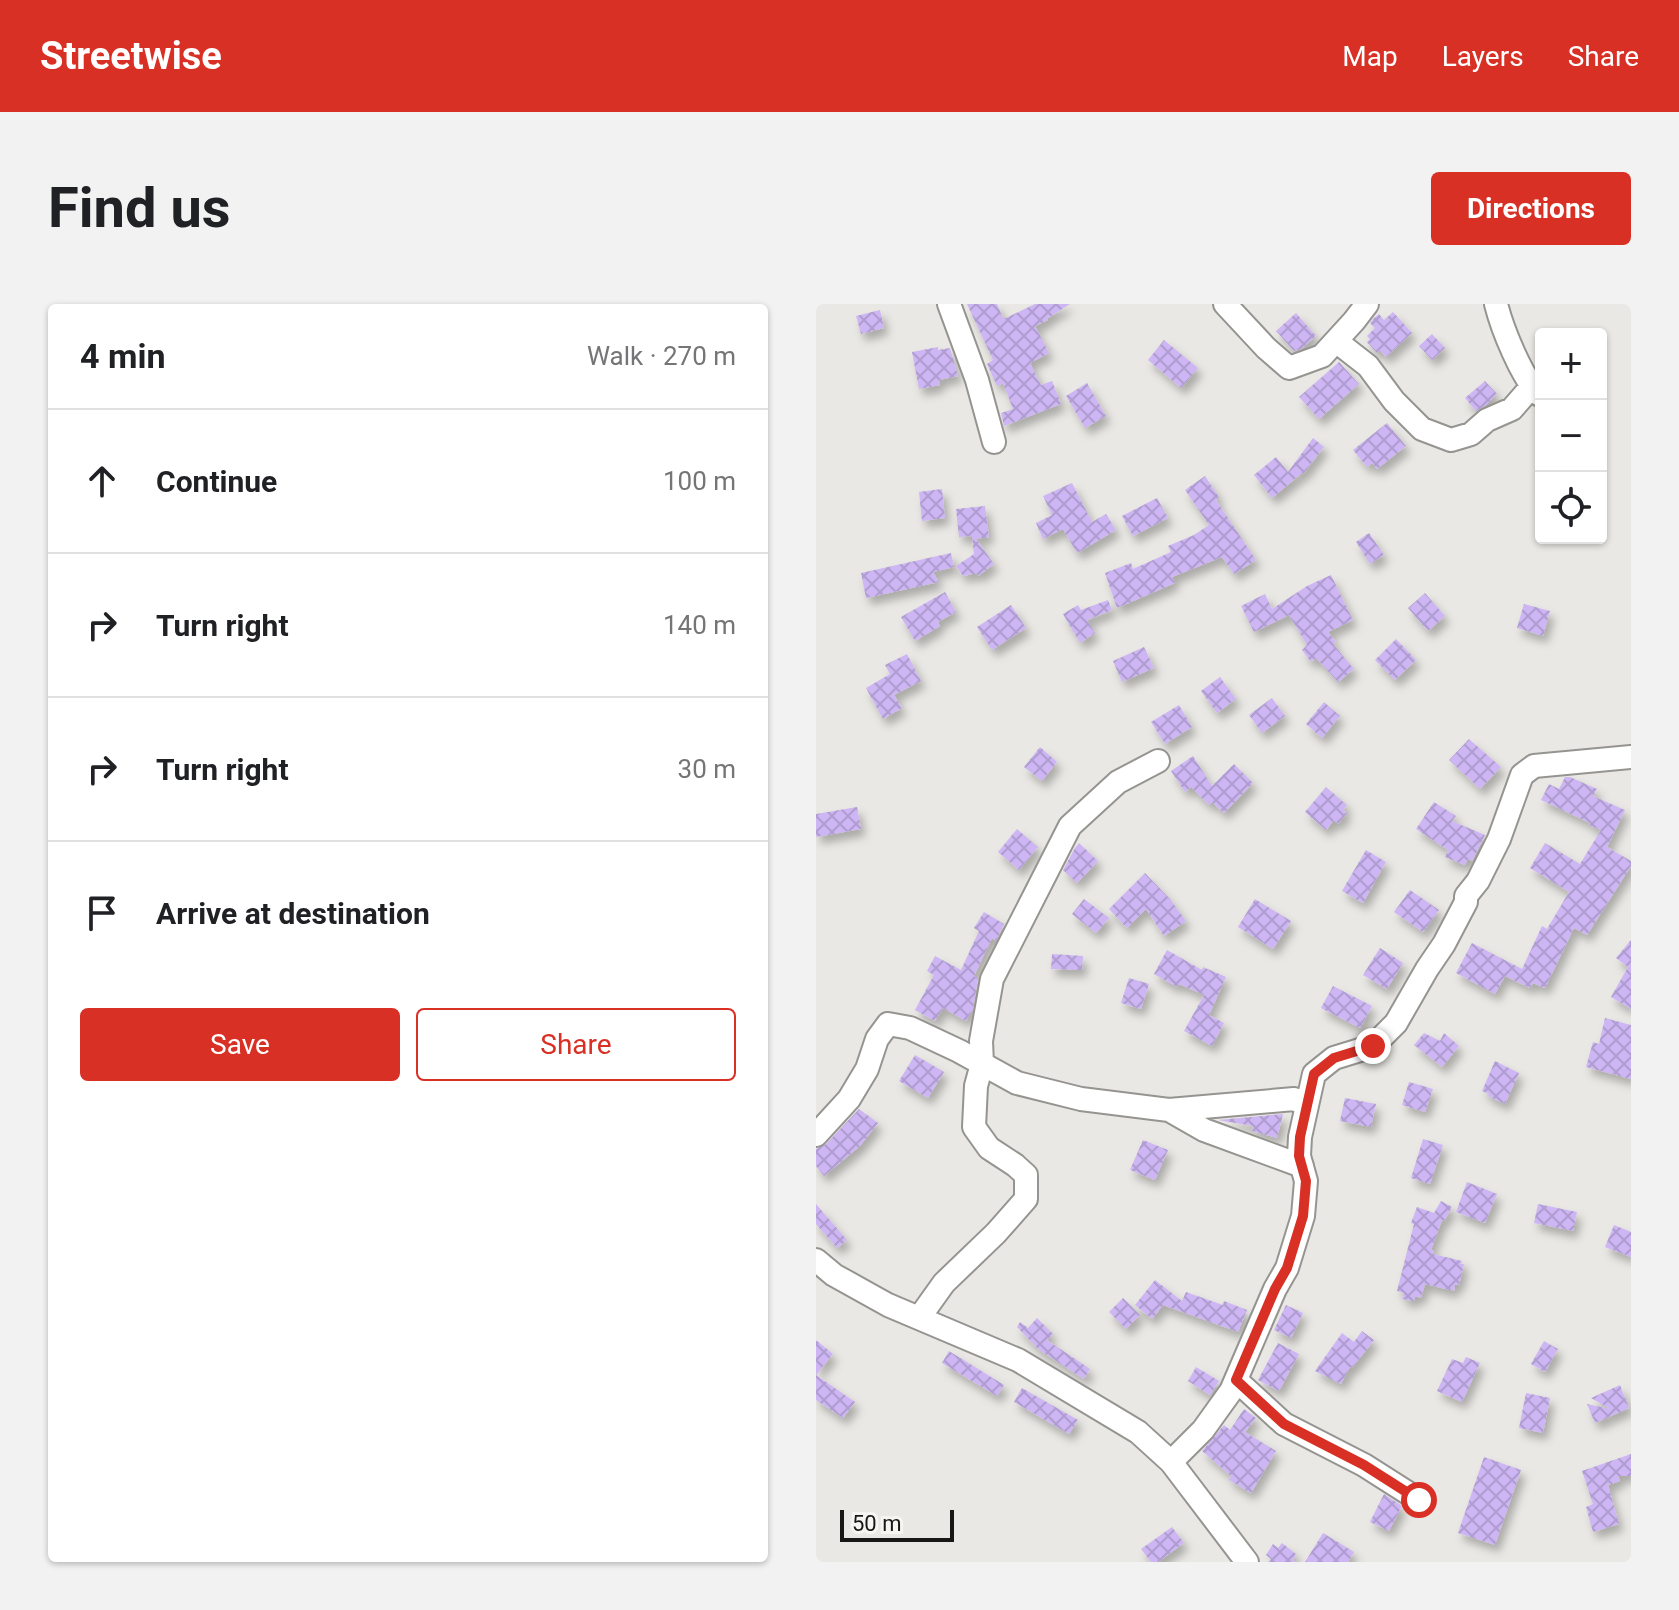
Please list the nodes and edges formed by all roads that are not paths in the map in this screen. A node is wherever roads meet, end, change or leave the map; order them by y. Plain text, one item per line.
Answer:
1 (949, 304) edge
2 (1225, 304) edge
3 (1367, 304) edge
4 (1496, 304) edge
5 (1336, 341) junction
6 (1535, 388) edge
7 (1535, 392) edge
8 (994, 442) dead end
9 (1631, 757) edge
10 (1158, 761) dead end
11 (982, 1064) junction
12 (1307, 1105) junction
13 (1169, 1110) junction
14 (816, 1135) edge
15 (1302, 1166) junction
16 (816, 1260) edge
17 (919, 1318) junction
18 (1236, 1380) junction
19 (1171, 1462) junction
20 (1419, 1500) dead end
21 (1247, 1562) edge

1 - 8 street
2 - 5 street
3 - 5 street
4 - 6 street
5 - 7 street
9 - 12 street
10 - 11 street
11 - 13 street
11 - 14 street
11 - 17 street
12 - 13 street
12 - 15 street
13 - 15 street
15 - 18 street
16 - 17 street
17 - 19 street
18 - 19 street
18 - 20 street
19 - 21 street

